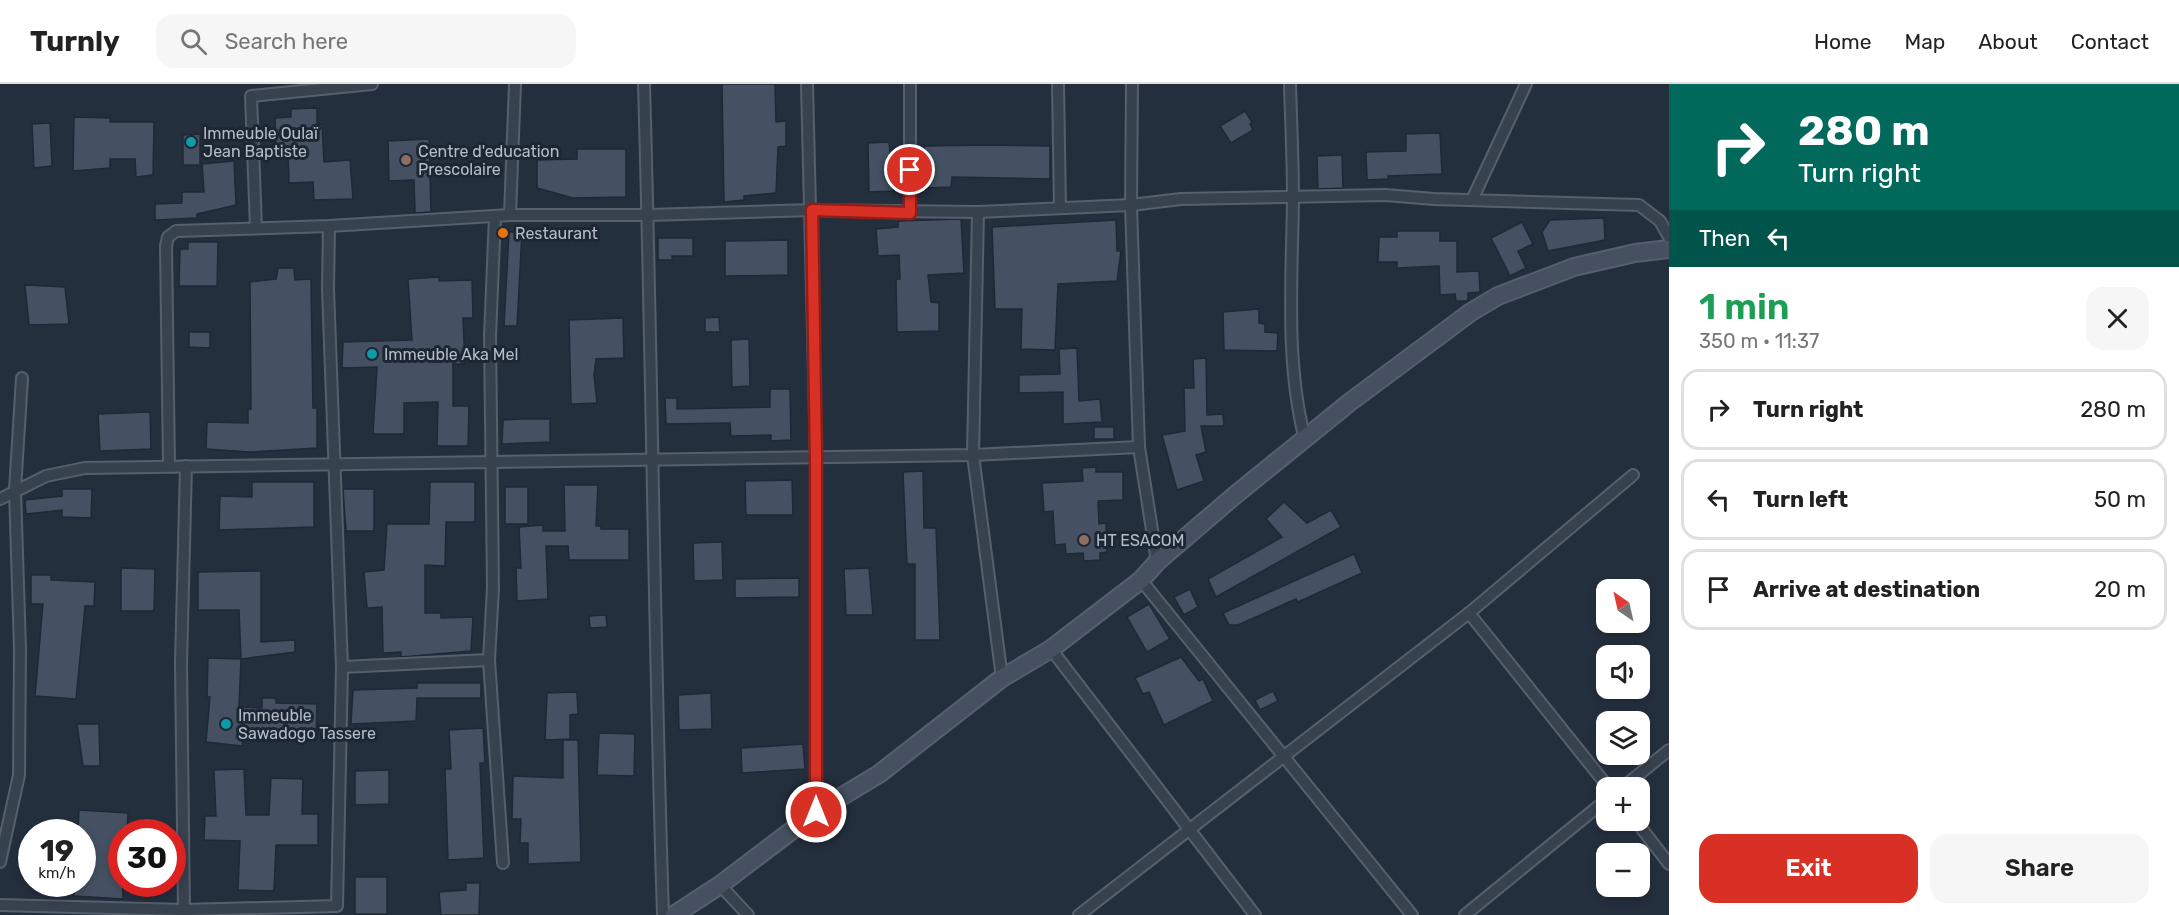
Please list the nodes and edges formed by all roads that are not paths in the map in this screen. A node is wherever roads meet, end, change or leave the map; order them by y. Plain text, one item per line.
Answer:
1 (372, 84) edge
2 (514, 84) edge
3 (644, 84) edge
4 (807, 84) edge
5 (910, 84) edge
6 (1058, 84) edge
7 (1132, 84) edge
8 (1290, 84) edge
9 (1526, 84) edge
10 (1293, 197) junction
11 (1472, 200) junction
12 (1131, 205) junction
13 (1060, 208) junction
14 (812, 210) junction
15 (978, 212) junction
16 (910, 213) junction
17 (510, 215) junction
18 (648, 215) junction
19 (495, 216) junction
20 (329, 226) junction
21 (256, 228) junction
22 (1669, 237) edge
23 (1669, 249) edge
24 (22, 378) dead end
25 (1305, 440) junction
26 (1139, 447) junction
27 (973, 455) junction
28 (816, 457) junction
29 (653, 459) junction
30 (492, 461) junction
31 (336, 463) junction
32 (169, 466) junction
33 (186, 466) junction
34 (1633, 475) dead end
35 (15, 490) junction
36 (0, 499) edge
37 (1157, 562) junction
38 (1142, 580) junction
39 (1469, 612) junction
40 (1051, 649) junction
41 (489, 660) junction
42 (342, 667) junction
43 (1002, 678) junction
44 (1669, 750) edge
45 (1284, 757) junction
46 (1600, 777) edge
47 (1636, 777) edge
48 (1596, 808) edge
49 (816, 812) junction
50 (1188, 830) junction
51 (1644, 831) edge
52 (0, 862) edge
53 (503, 863) dead end
54 (1669, 864) edge
55 (720, 885) junction
56 (0, 905) edge
57 (184, 910) junction
58 (337, 911) edge
59 (663, 915) edge
60 (674, 915) edge
61 (748, 915) edge
62 (1079, 915) edge
63 (1256, 915) edge
64 (1412, 915) edge
65 (1465, 915) edge

1 - 21 street
2 - 17 street
3 - 18 street
4 - 14 street
5 - 16 street
6 - 13 street
7 - 12 street
8 - 10 street
9 - 11 street
10 - 11 street
10 - 12 street
10 - 25 street
11 - 22 street
12 - 13 street
12 - 26 street
13 - 15 street
14 - 16 street
14 - 18 street
14 - 28 street
15 - 16 street
15 - 27 street
17 - 18 street
17 - 19 street
18 - 29 street
19 - 20 street
19 - 30 street
20 - 21 street
20 - 31 street
21 - 32 street
23 - 25 street
24 - 35 street
25 - 37 street
26 - 27 street
26 - 37 street
27 - 28 street
27 - 43 street
28 - 29 street
28 - 49 street
29 - 30 street
29 - 59 street
30 - 31 street
30 - 41 street
31 - 33 street
31 - 42 street
32 - 33 street
32 - 35 street
33 - 57 street
34 - 39 street
35 - 36 street
35 - 52 street
37 - 38 street
38 - 40 street
38 - 45 street
39 - 45 street
39 - 46 street
40 - 43 street
40 - 50 street
41 - 42 street
41 - 53 street
42 - 58 street
43 - 49 street
44 - 47 street
45 - 50 street
45 - 64 street
48 - 65 street
49 - 55 street
50 - 62 street
50 - 63 street
51 - 54 street
55 - 60 street
55 - 61 street
56 - 57 street
57 - 58 street

